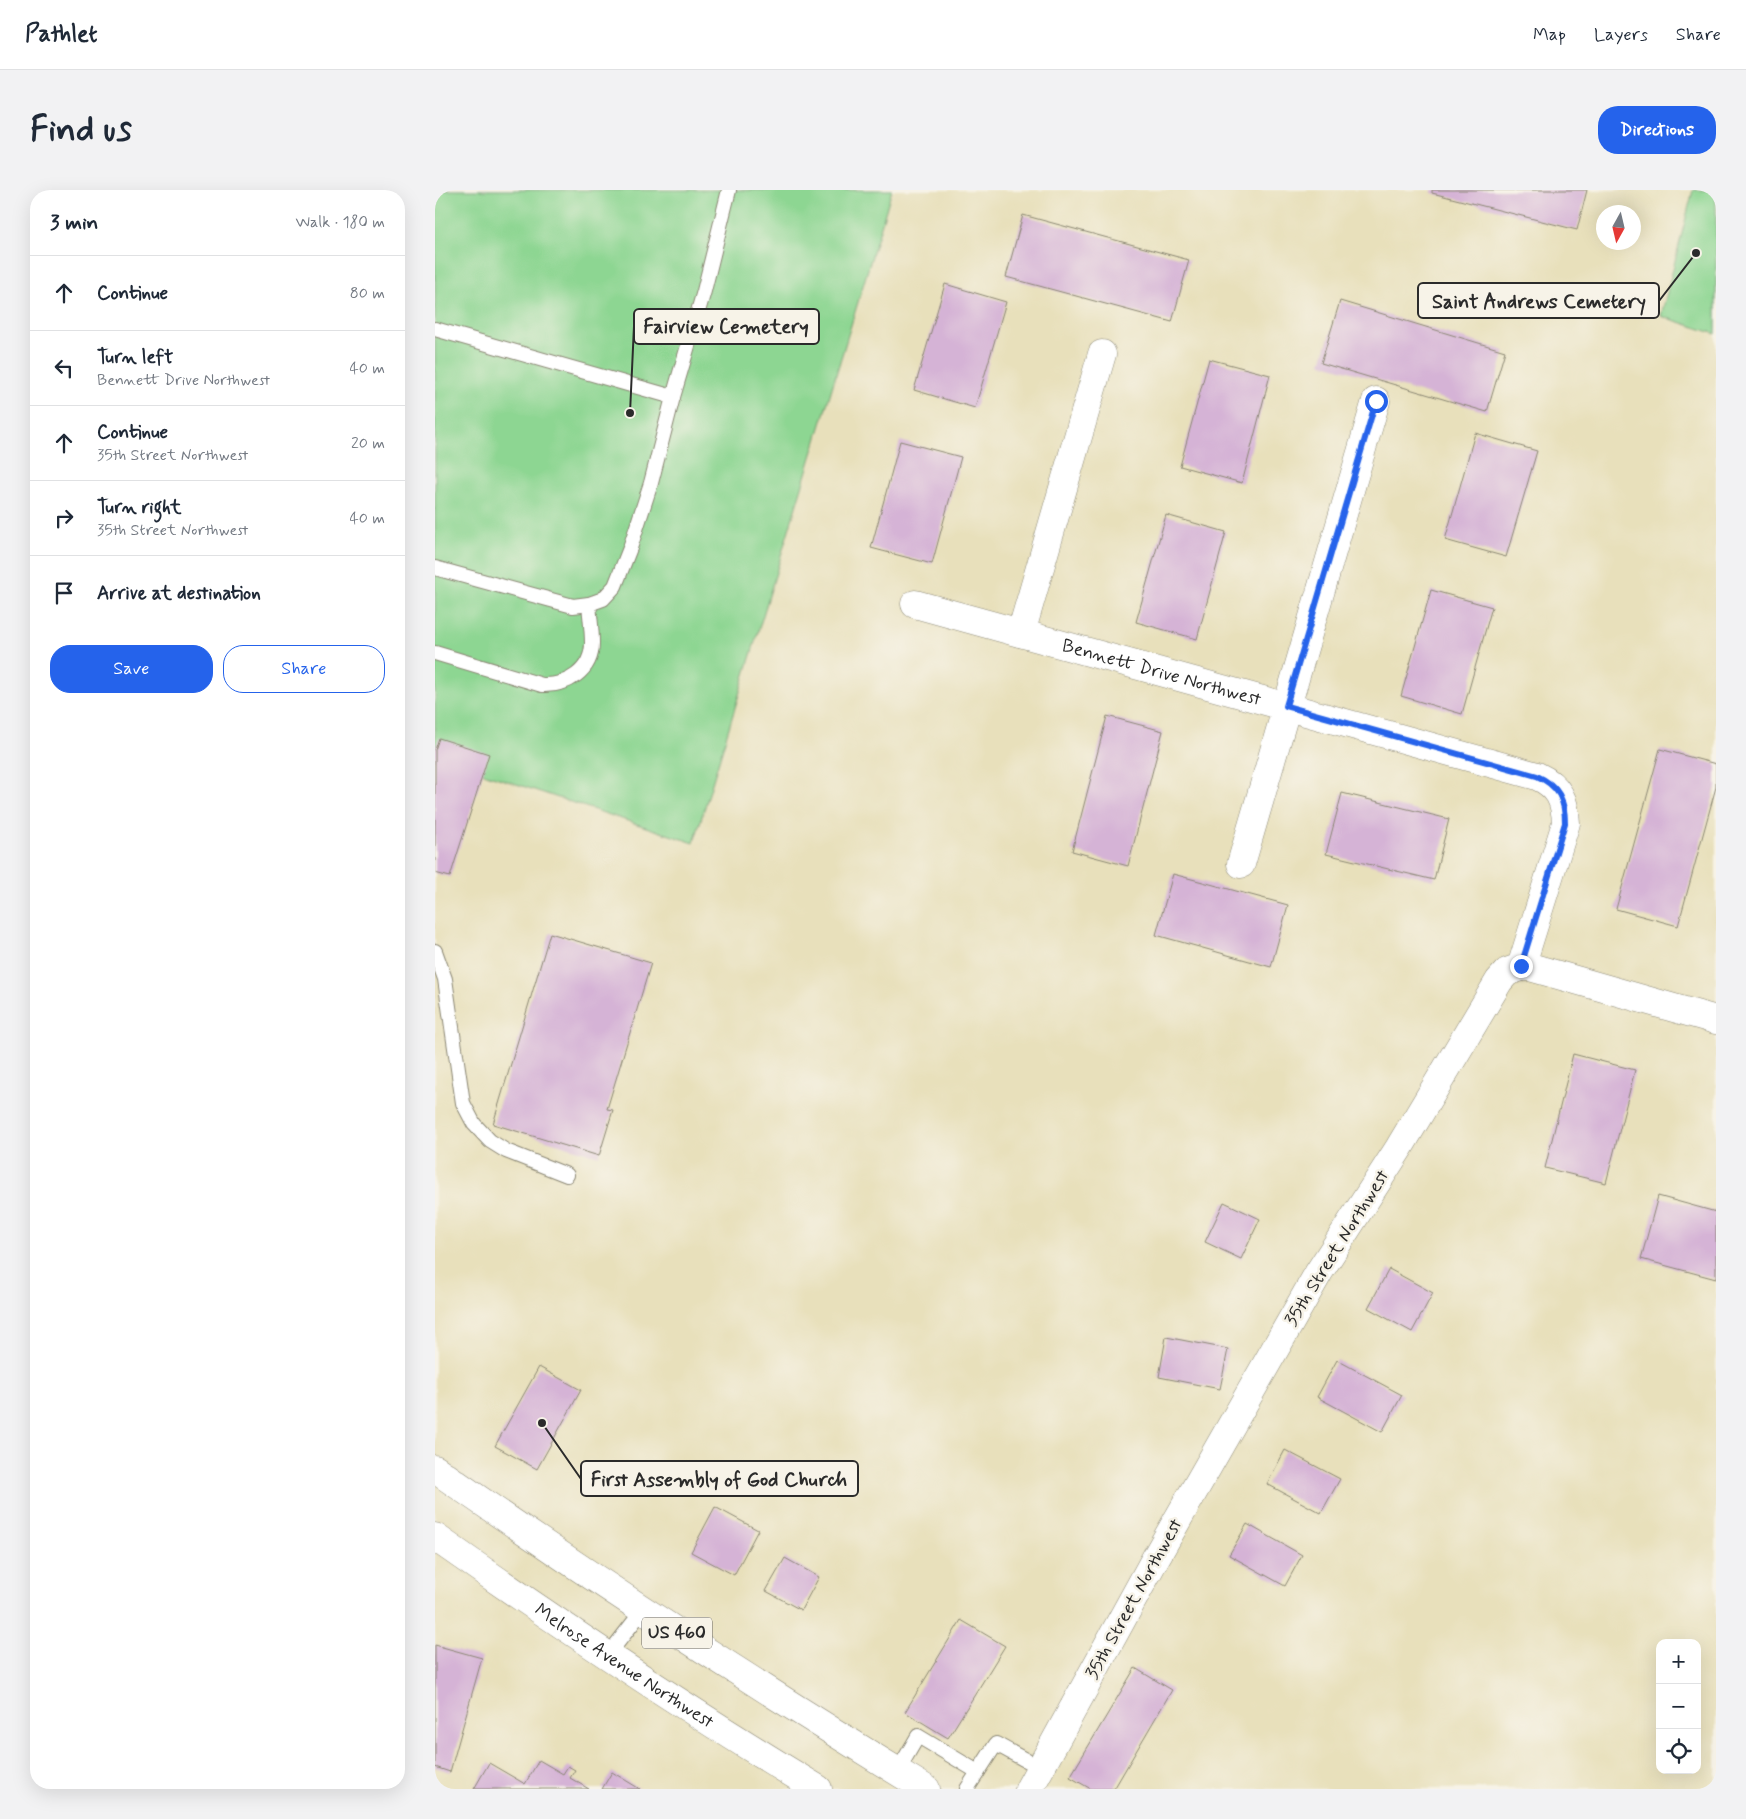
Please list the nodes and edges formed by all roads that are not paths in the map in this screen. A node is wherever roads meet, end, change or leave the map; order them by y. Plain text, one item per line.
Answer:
1 (729, 190) edge
2 (435, 329) edge
3 (1102, 354) dead end
4 (673, 398) junction
5 (1376, 401) dead end
6 (435, 568) edge
7 (589, 604) junction
8 (915, 604) dead end
9 (1021, 633) junction
10 (435, 653) edge
11 (1286, 706) junction
12 (1241, 864) dead end
13 (435, 951) edge
14 (1521, 966) junction
15 (1716, 1020) edge
16 (567, 1175) dead end
17 (435, 1469) edge
18 (435, 1537) edge
19 (643, 1610) junction
20 (608, 1654) junction
21 (897, 1772) junction
22 (978, 1772) junction
23 (1034, 1778) edge
24 (818, 1789) edge
25 (925, 1789) edge
26 (967, 1789) edge

1 - 4 lane
2 - 4 lane
3 - 9 street
4 - 7 lane
5 - 11 street
6 - 7 lane
7 - 10 lane
8 - 9 street, Bennett Drive Northwest
9 - 11 street, Bennett Drive Northwest
11 - 12 street
11 - 14 street, Bennett Drive Northwest
13 - 16 lane
14 - 15 street
14 - 23 street, 35th Street Northwest
17 - 19 street, US 460
18 - 20 street, Melrose Avenue Northwest / US 460
19 - 20 lane
19 - 21 street, US 460
20 - 24 street, Melrose Avenue Northwest / US 460
21 - 22 lane
21 - 25 street, US 460
22 - 23 lane
22 - 26 lane

